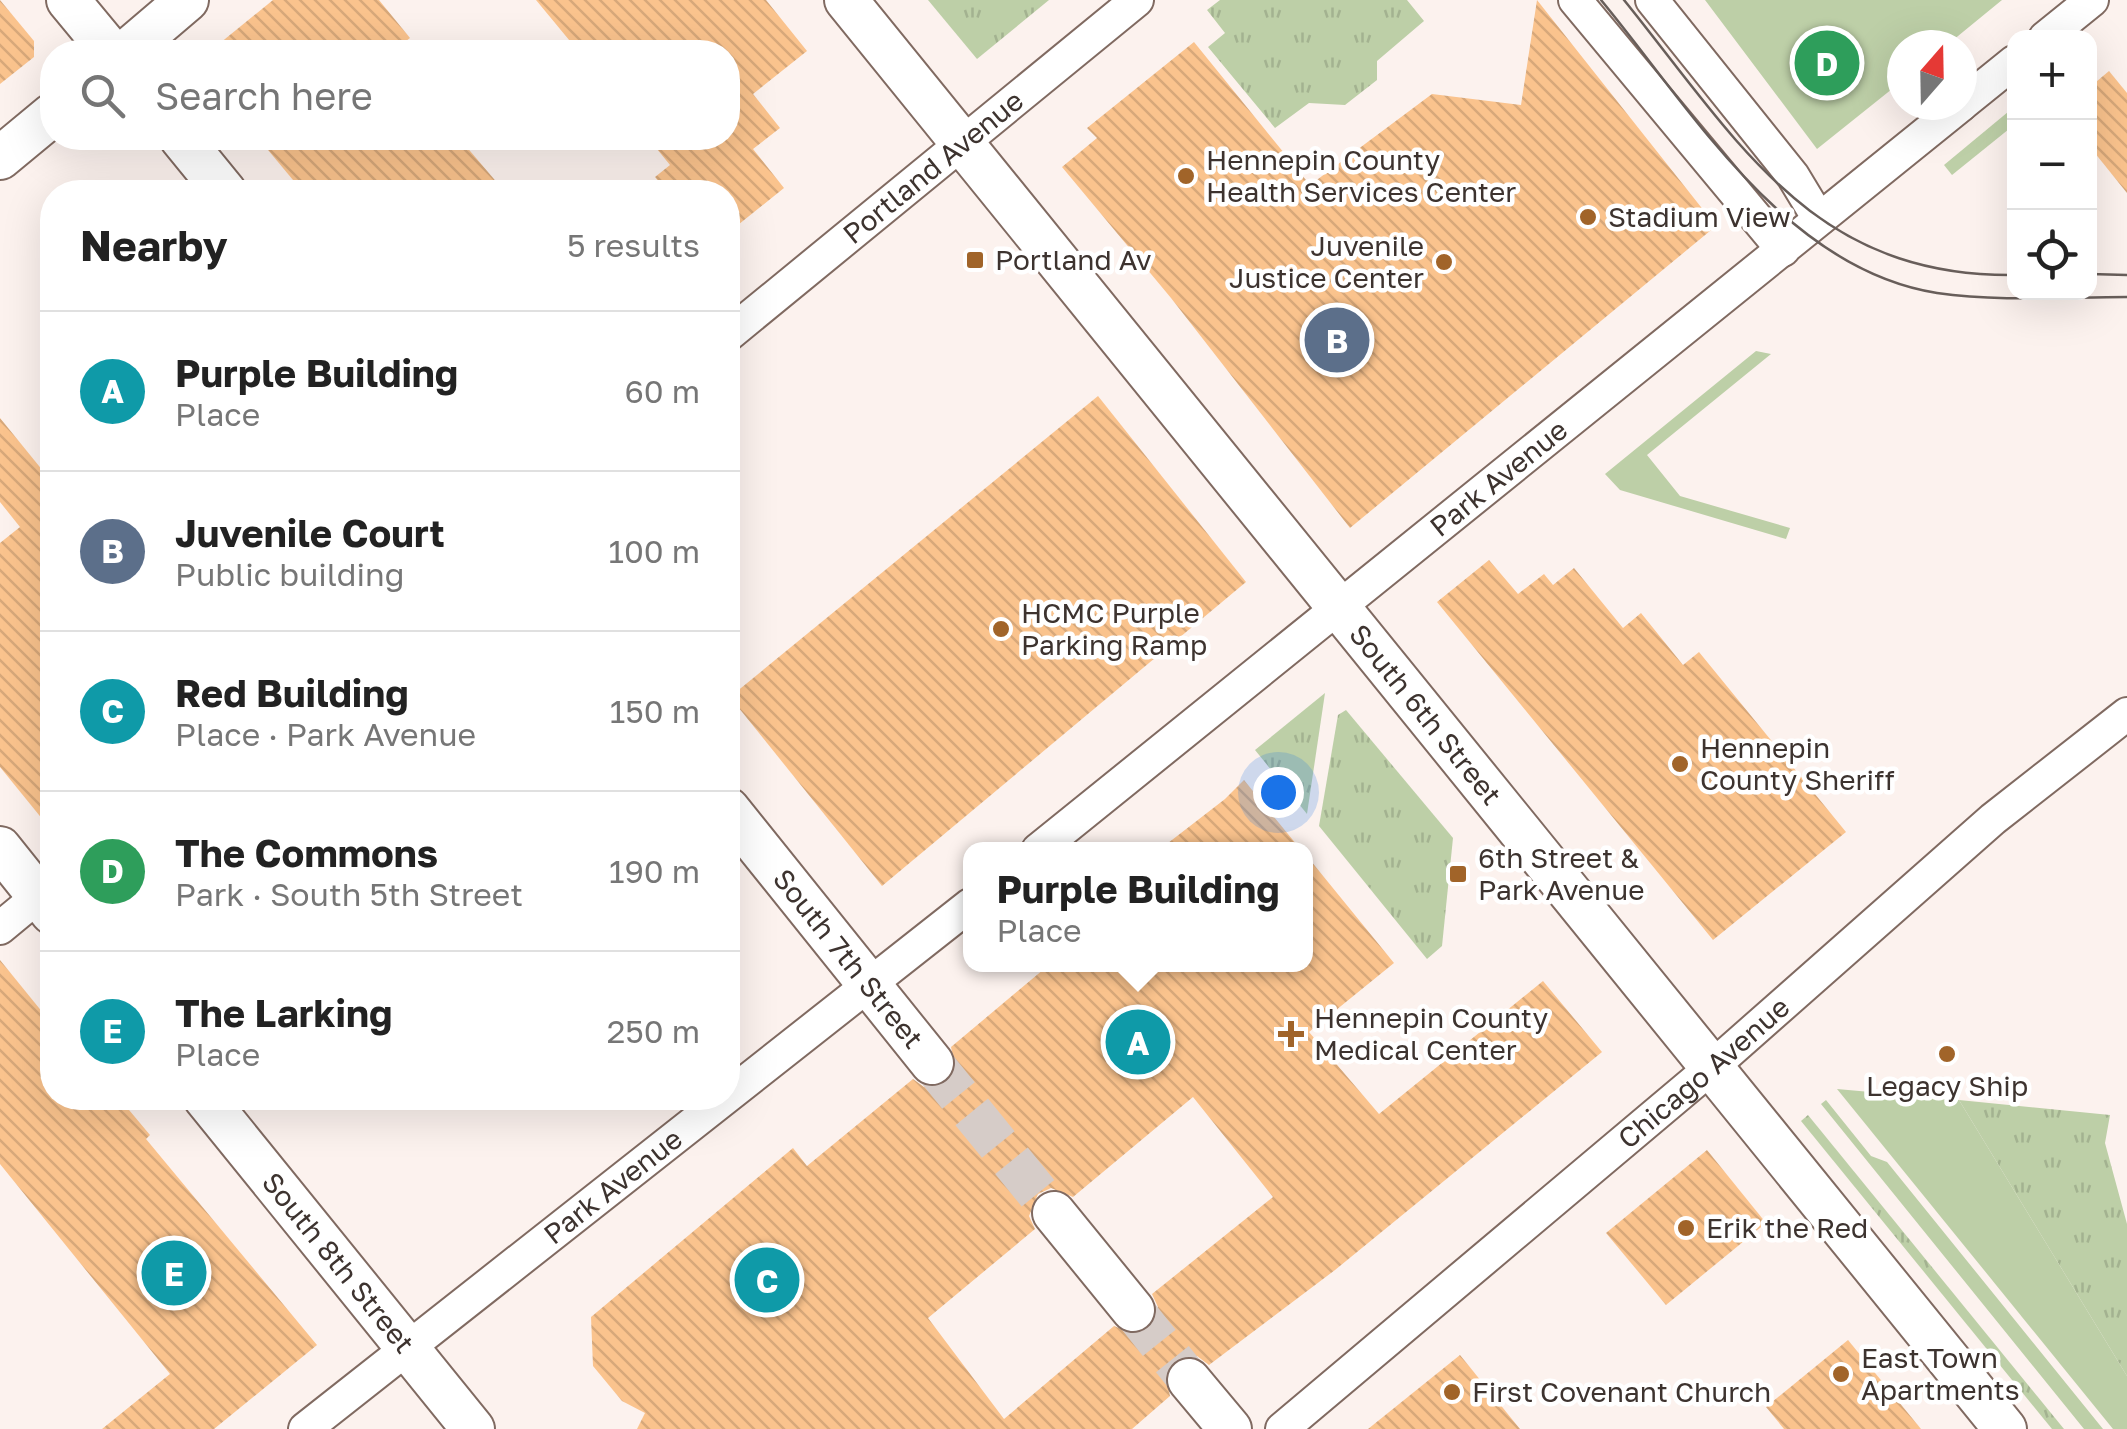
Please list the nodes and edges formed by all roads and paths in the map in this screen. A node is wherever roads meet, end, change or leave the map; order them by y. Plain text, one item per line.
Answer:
1 (68, 0) edge
2 (187, 0) edge
3 (846, 0) edge
4 (1137, 0) edge
5 (1575, 0) edge
6 (1652, 0) edge
7 (2092, 0) edge
8 (2055, 30) edge
9 (102, 40) edge
10 (140, 40) edge
11 (2007, 68) edge
12 (1977, 93) edge
13 (1943, 120) edge
14 (40, 125) edge
15 (962, 142) junction
16 (191, 150) edge
17 (0, 158) edge
18 (216, 180) edge
19 (1819, 219) junction
20 (1783, 250) junction
21 (740, 325) edge
22 (1336, 606) junction
23 (2127, 714) edge
24 (740, 825) edge
25 (1048, 842) edge
26 (0, 848) edge
27 (40, 890) edge
28 (40, 903) edge
29 (963, 911) edge
30 (0, 928) edge
31 (870, 988) junction
32 (932, 1063) tunnel mouth
33 (1712, 1067) junction
34 (740, 1089) edge
35 (215, 1110) edge
36 (713, 1110) edge
37 (1054, 1213) tunnel mouth
38 (1133, 1310) tunnel mouth
39 (409, 1346) junction
40 (1189, 1380) tunnel mouth
41 (305, 1429) edge
42 (472, 1429) edge
43 (1230, 1429) edge
44 (1282, 1429) edge
45 (2004, 1429) edge

1 - 9 main road
2 - 10 main road
3 - 15 main road, South 6th Street
4 - 15 street, Portland Avenue
5 - 20 street
6 - 19 street
7 - 8 street
11 - 12 street, Park Avenue
13 - 19 street, Park Avenue
14 - 17 main road
15 - 21 street, Portland Avenue
15 - 22 main road, South 6th Street
16 - 18 main road
19 - 20 street, Park Avenue
20 - 22 street, Park Avenue
22 - 25 street, Park Avenue
22 - 33 main road, South 6th Street
23 - 33 street, Chicago Avenue
24 - 31 main road, South 7th Street
26 - 27 main road
28 - 30 street
29 - 31 street, Park Avenue
31 - 32 main road, South 7th Street
31 - 34 street, Park Avenue
33 - 44 street, Chicago Avenue
33 - 45 main road, South 6th Street
35 - 39 main road, South 8th Street
36 - 39 street, Park Avenue
37 - 38 main road
39 - 41 street, Park Avenue
39 - 42 main road, South 8th Street
40 - 43 main road

